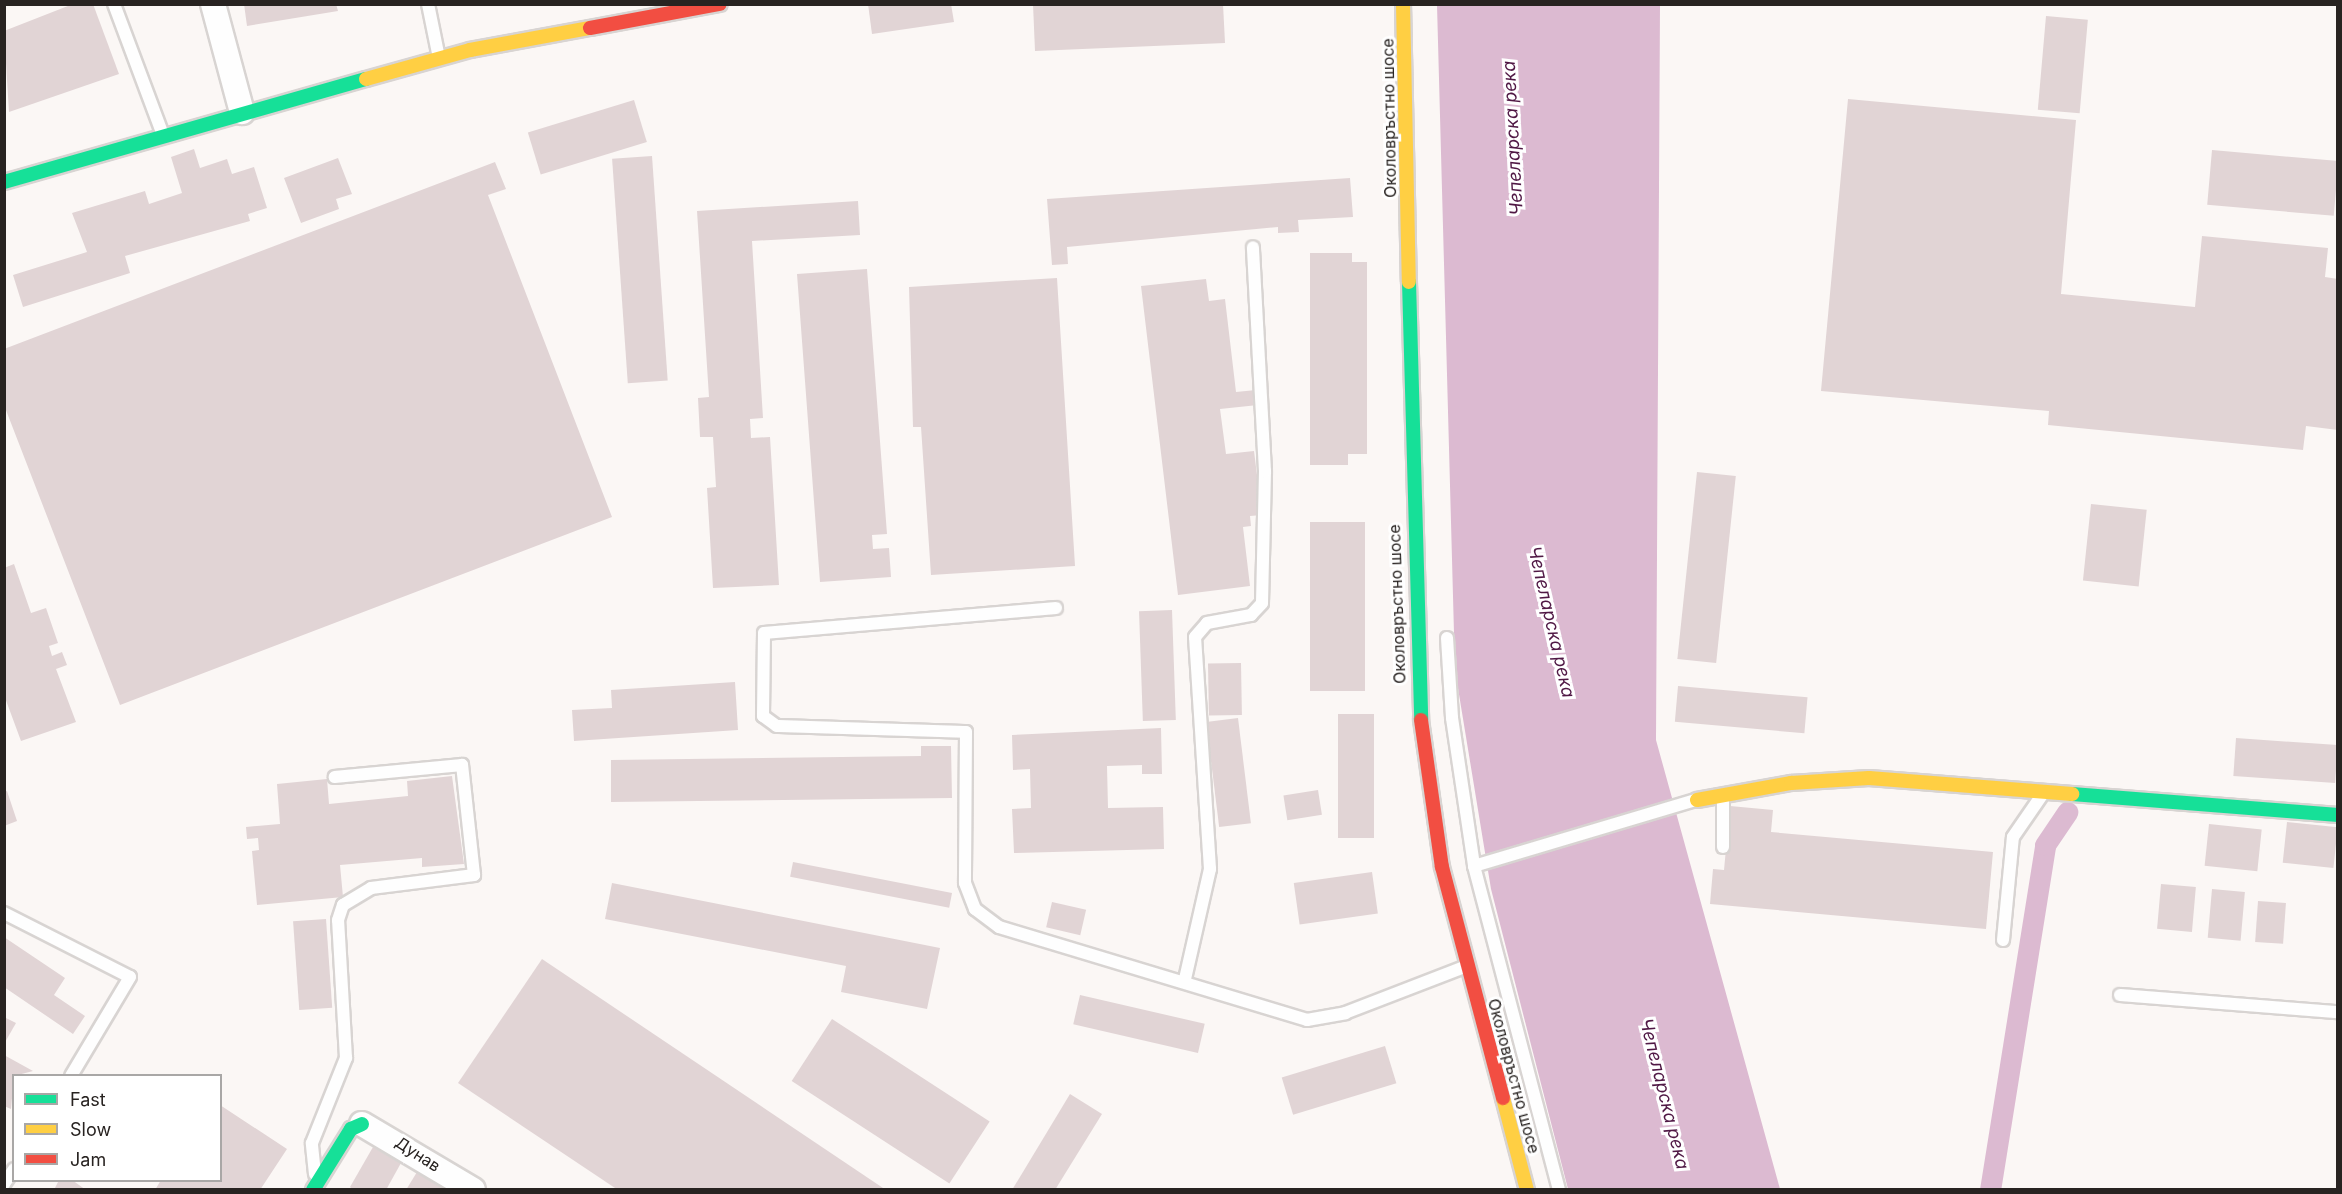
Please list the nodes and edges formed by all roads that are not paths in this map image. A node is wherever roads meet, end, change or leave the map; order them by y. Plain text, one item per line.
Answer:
1 (114, 4) edge
2 (213, 4) edge
3 (428, 4) edge
4 (720, 4) edge
5 (1403, 4) edge
6 (439, 59) junction
7 (242, 112) junction
8 (163, 135) junction
9 (4, 182) edge
10 (1253, 247) dead end
11 (1056, 608) dead end
12 (1447, 638) dead end
13 (334, 777) dead end
14 (2046, 788) junction
15 (1723, 794) junction
16 (1697, 800) joint
17 (2337, 814) edge
18 (1723, 847) dead end
19 (1474, 866) junction
20 (4, 913) edge
21 (2003, 940) dead end
22 (1468, 966) junction
23 (1185, 980) junction
24 (2120, 994) dead end
25 (2337, 1012) edge
26 (72, 1074) edge
27 (362, 1124) joint
28 (315, 1187) edge
29 (473, 1190) edge
30 (1527, 1190) edge
31 (1559, 1190) edge

1 - 8 lane
2 - 7 street
3 - 6 lane
4 - 6 street
5 - 22 street, Околовръстно шосе
6 - 7 street
7 - 8 street
8 - 9 street
10 - 23 lane
11 - 23 lane
12 - 19 lane
13 - 28 lane
14 - 15 street
14 - 17 street
14 - 21 lane
15 - 16 street
15 - 18 lane
16 - 19 lane
19 - 31 lane
20 - 26 lane
22 - 23 lane
22 - 30 street, Околовръстно шосе
24 - 25 lane
27 - 28 street
27 - 29 street, Дунав

